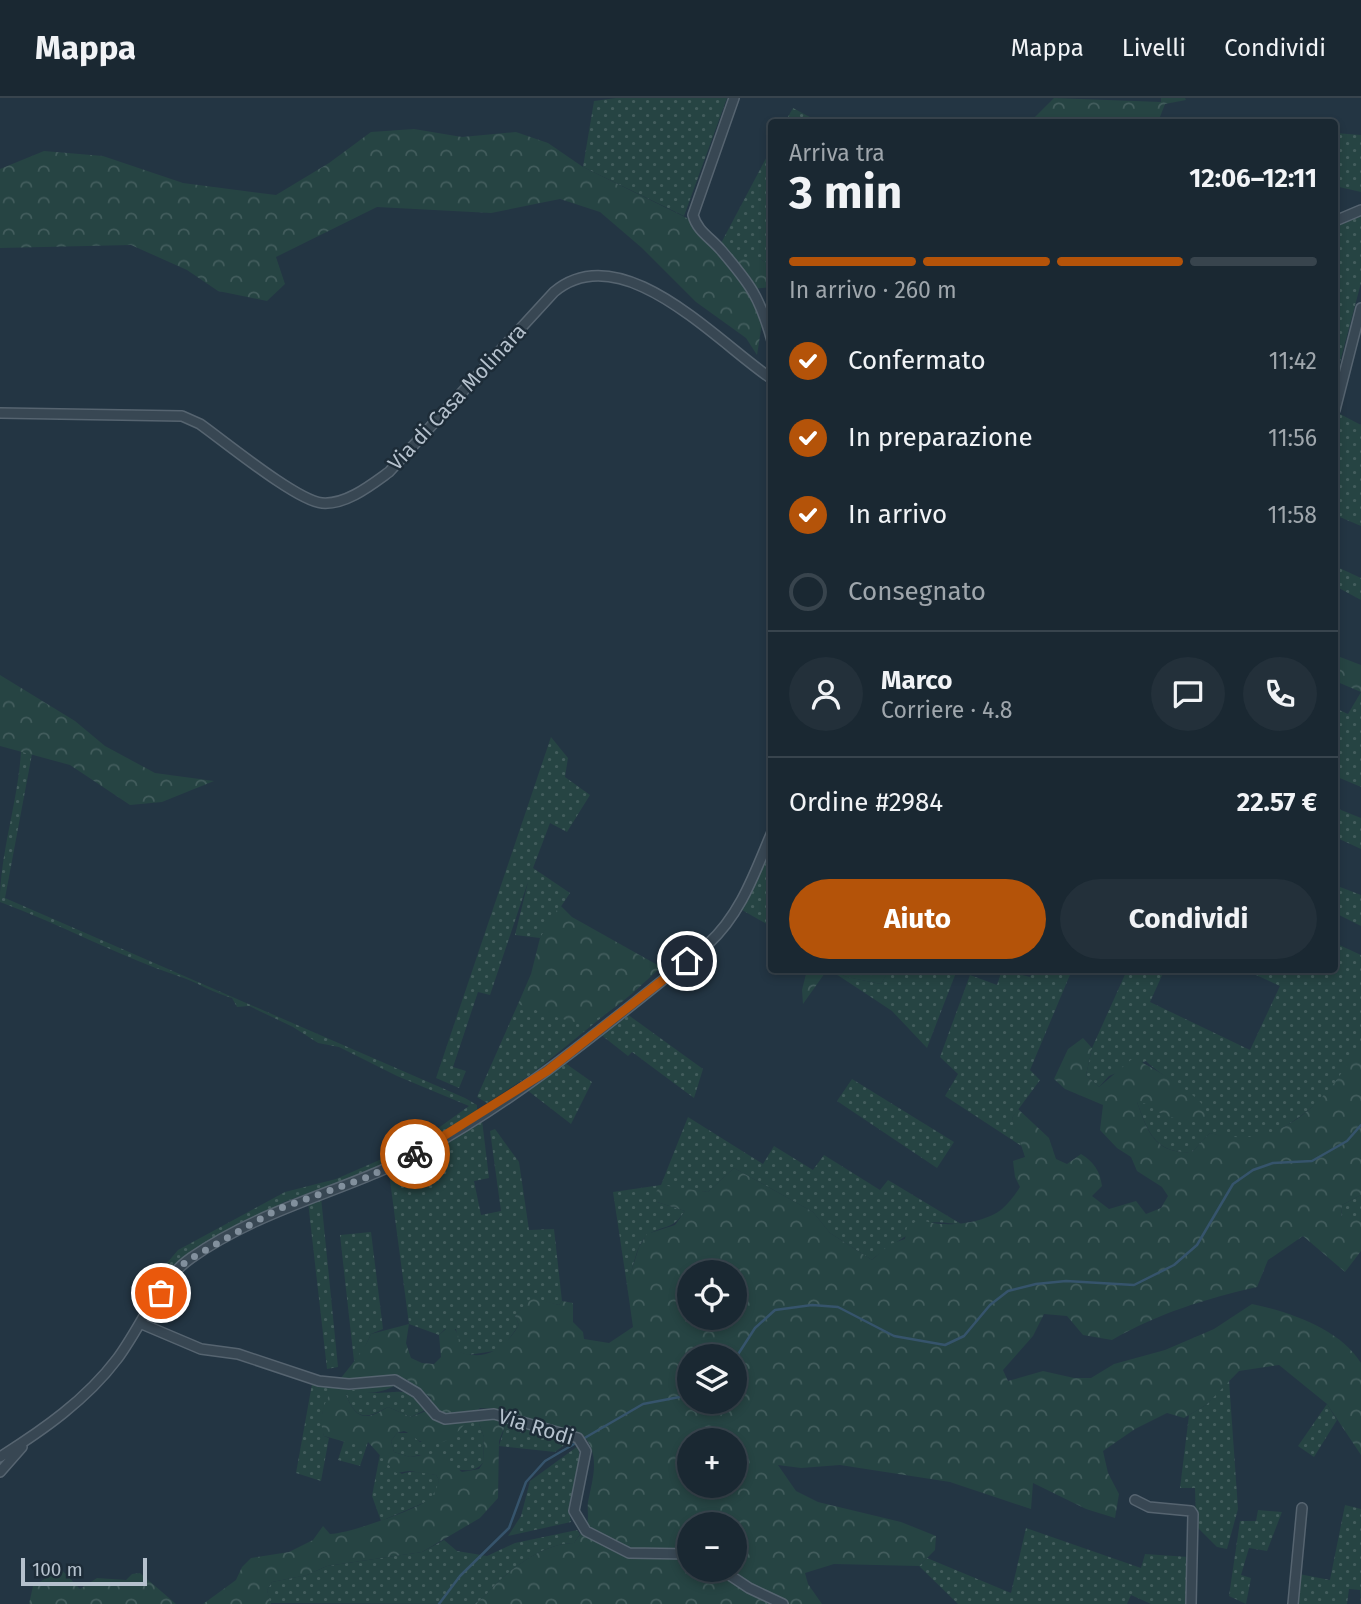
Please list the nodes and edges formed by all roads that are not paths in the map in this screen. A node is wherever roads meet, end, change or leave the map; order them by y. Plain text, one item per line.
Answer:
1 (734, 98) edge
2 (1361, 210) edge
3 (1338, 220) edge
4 (1361, 308) edge
5 (768, 326) edge
6 (768, 376) edge
7 (1338, 398) edge
8 (0, 413) edge
9 (768, 841) edge
10 (142, 1324) junction
11 (30, 1437) junction
12 (0, 1457) edge
13 (0, 1472) edge
14 (1135, 1500) dead end
15 (1302, 1508) dead end
16 (677, 1554) edge
17 (740, 1582) edge
18 (783, 1604) edge
19 (1191, 1604) edge
20 (1293, 1604) edge

1 - 5 street
2 - 3 street
4 - 7 street
6 - 8 street, Via di Casa Molinara
9 - 10 street
10 - 11 street
10 - 16 street, Via Rodi
11 - 12 street
11 - 13 street
14 - 19 street
15 - 20 street
17 - 18 street

